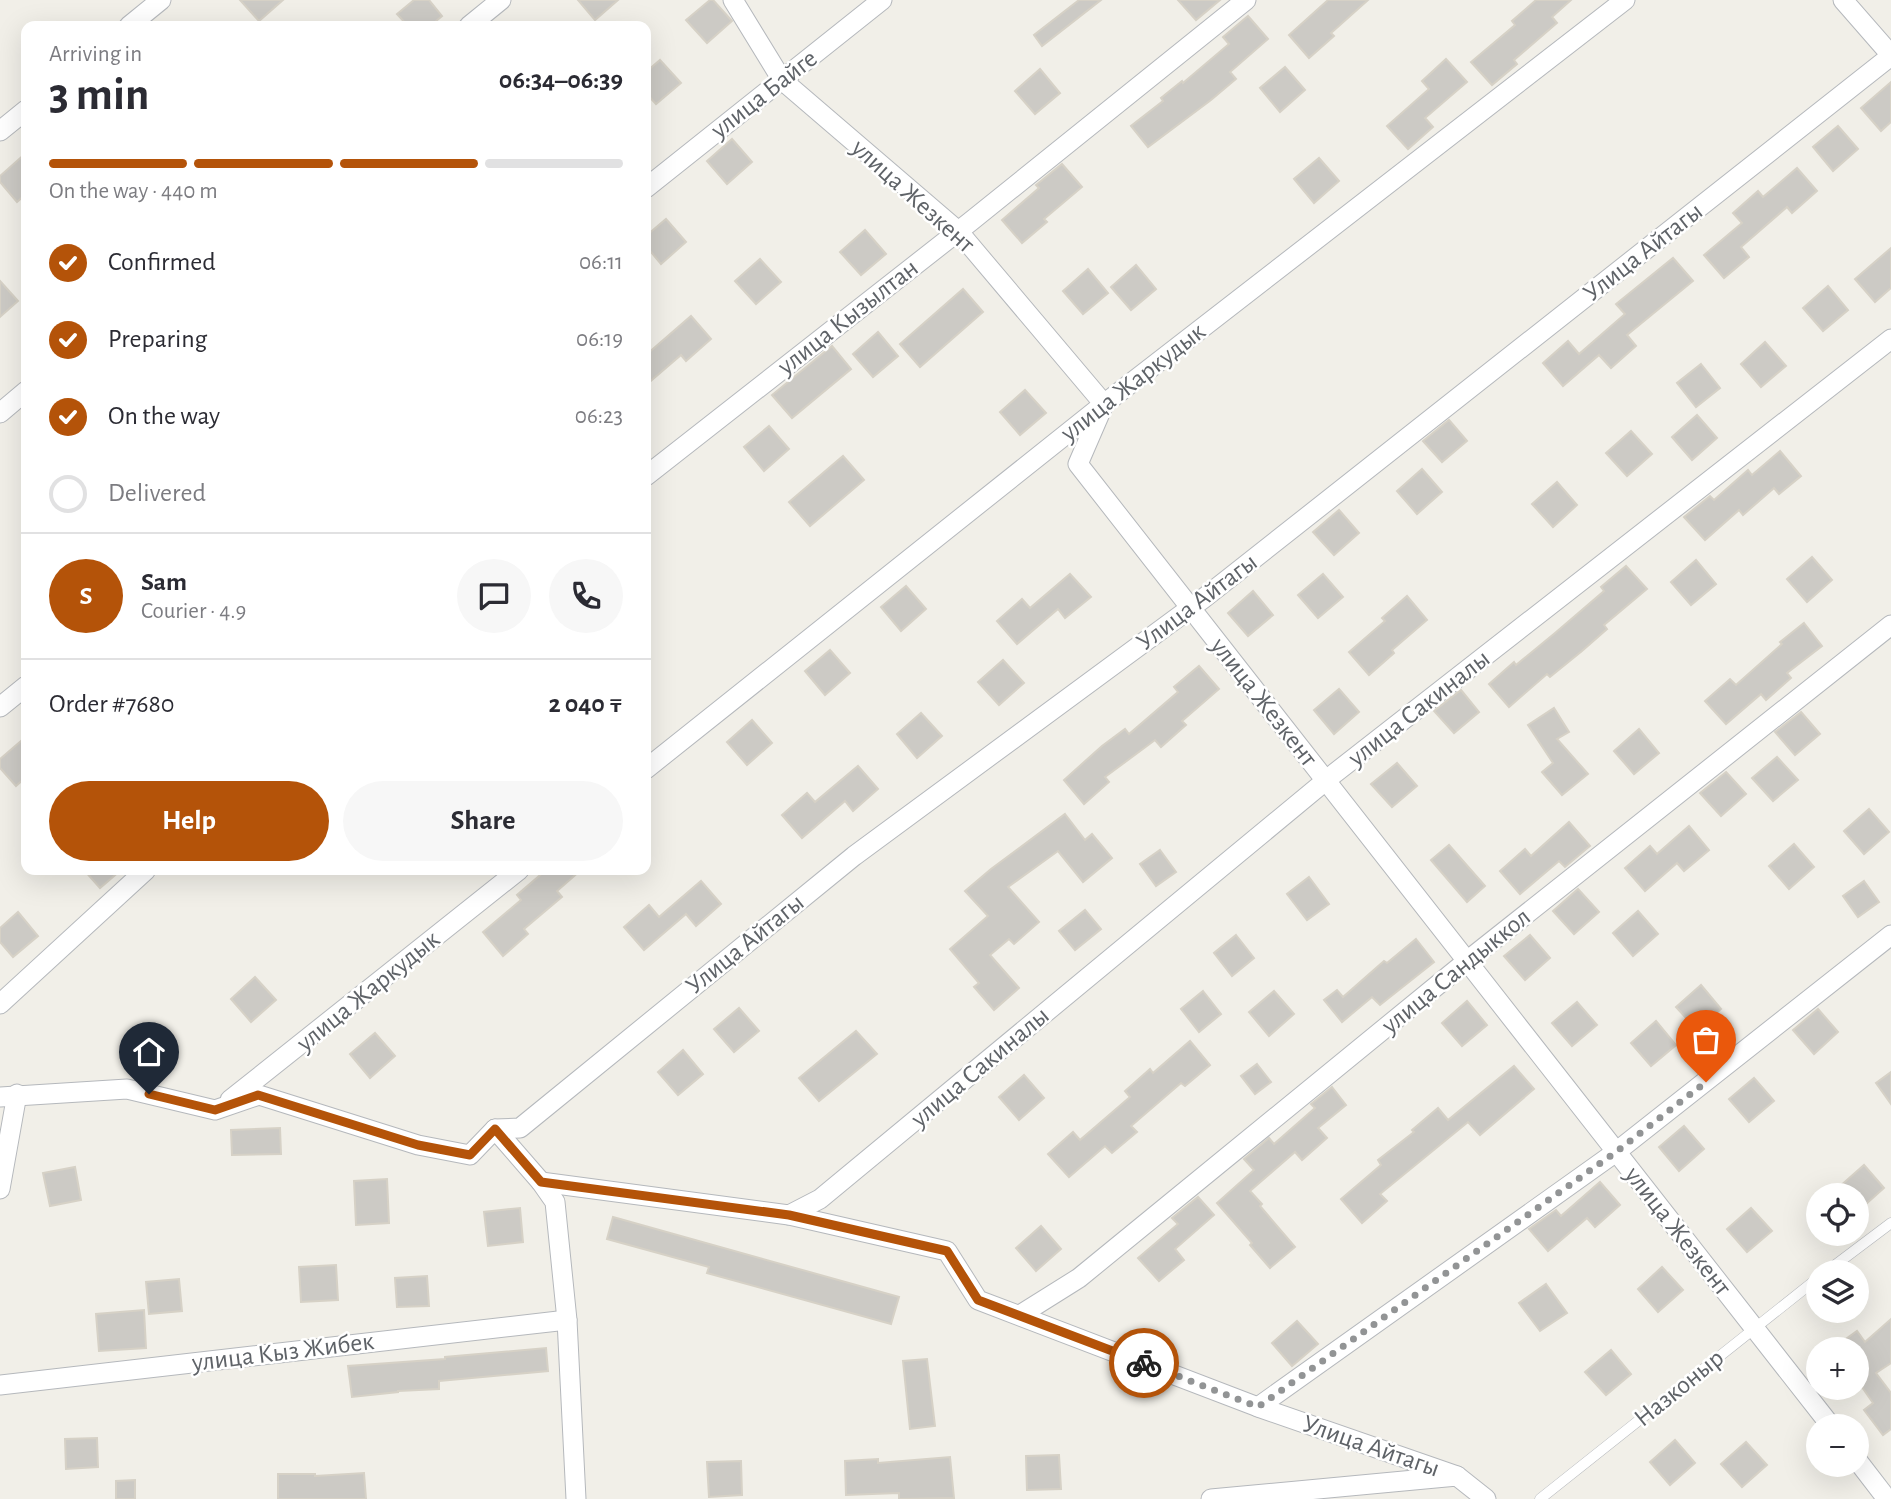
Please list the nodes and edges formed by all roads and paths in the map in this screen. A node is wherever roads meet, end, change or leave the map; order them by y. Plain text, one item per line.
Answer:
1 (161, 0) edge
2 (501, 0) edge
3 (733, 0) edge
4 (882, 0) edge
5 (1247, 0) edge
6 (1625, 0) edge
7 (1843, 0) edge
8 (135, 21) edge
9 (475, 21) edge
10 (1891, 56) edge
11 (782, 80) junction
12 (21, 114) edge
13 (0, 131) edge
14 (651, 184) edge
15 (958, 231) junction
16 (1891, 339) edge
17 (21, 395) edge
18 (1104, 404) junction
19 (0, 413) edge
20 (651, 472) edge
21 (1191, 608) junction
22 (1891, 625) edge
23 (21, 690) edge
24 (0, 707) edge
25 (651, 765) edge
26 (1326, 781) junction
27 (141, 875) edge
28 (513, 875) edge
29 (1891, 935) edge
30 (1467, 961) junction
31 (0, 1004) edge
32 (9, 1095) edge
33 (215, 1110) junction
34 (495, 1129) junction
35 (1616, 1152) junction
36 (541, 1182) junction
37 (0, 1189) edge
38 (789, 1215) junction
39 (1891, 1223) edge
40 (1842, 1260) edge
41 (1806, 1287) edge
42 (1020, 1315) junction
43 (567, 1320) junction
44 (1754, 1328) junction
45 (0, 1385) edge
46 (1258, 1407) junction
47 (1821, 1414) edge
48 (1457, 1476) junction
49 (1869, 1476) edge
50 (576, 1499) edge
51 (1211, 1499) edge
52 (1486, 1499) edge
53 (1541, 1499) edge
54 (1887, 1499) edge

1 - 8 street
2 - 9 street
3 - 11 street, улица Жезкент
4 - 11 street, улица Байге
5 - 15 street, улица Кызылтан
6 - 18 street, улица Жаркудык
7 - 10 street
10 - 21 street, Улица Айтагы
11 - 14 street, улица Байге
11 - 15 street, улица Жезкент
12 - 13 street
15 - 18 street, улица Жезкент
15 - 20 street, улица Кызылтан
16 - 26 street, улица Сакиналы
17 - 19 street
18 - 21 street, улица Жезкент
18 - 25 street, улица Жаркудык
21 - 26 street, улица Жезкент
21 - 34 street, Улица Айтагы
22 - 30 street, улица Сандыккол
23 - 24 street
26 - 30 street, улица Жезкент
26 - 38 street, улица Сакиналы
27 - 31 street
28 - 33 street, улица Жаркудык
29 - 35 street
30 - 35 street, улица Жезкент
30 - 42 street, улица Сандыккол
32 - 33 street
32 - 37 street
33 - 34 street
34 - 36 street
35 - 44 street, улица Жезкент
35 - 46 street
36 - 38 street, Улица Айтагы
36 - 43 street
38 - 42 street, Улица Айтагы
39 - 40 lane
41 - 44 lane, Назконыр
42 - 46 street, Улица Айтагы
43 - 45 street, улица Кыз Жибек
43 - 50 street
44 - 47 street, улица Жезкент
44 - 53 lane, Назконыр
46 - 48 street, Улица Айтагы
48 - 51 street
48 - 52 street, Улица Айтагы
49 - 54 street

